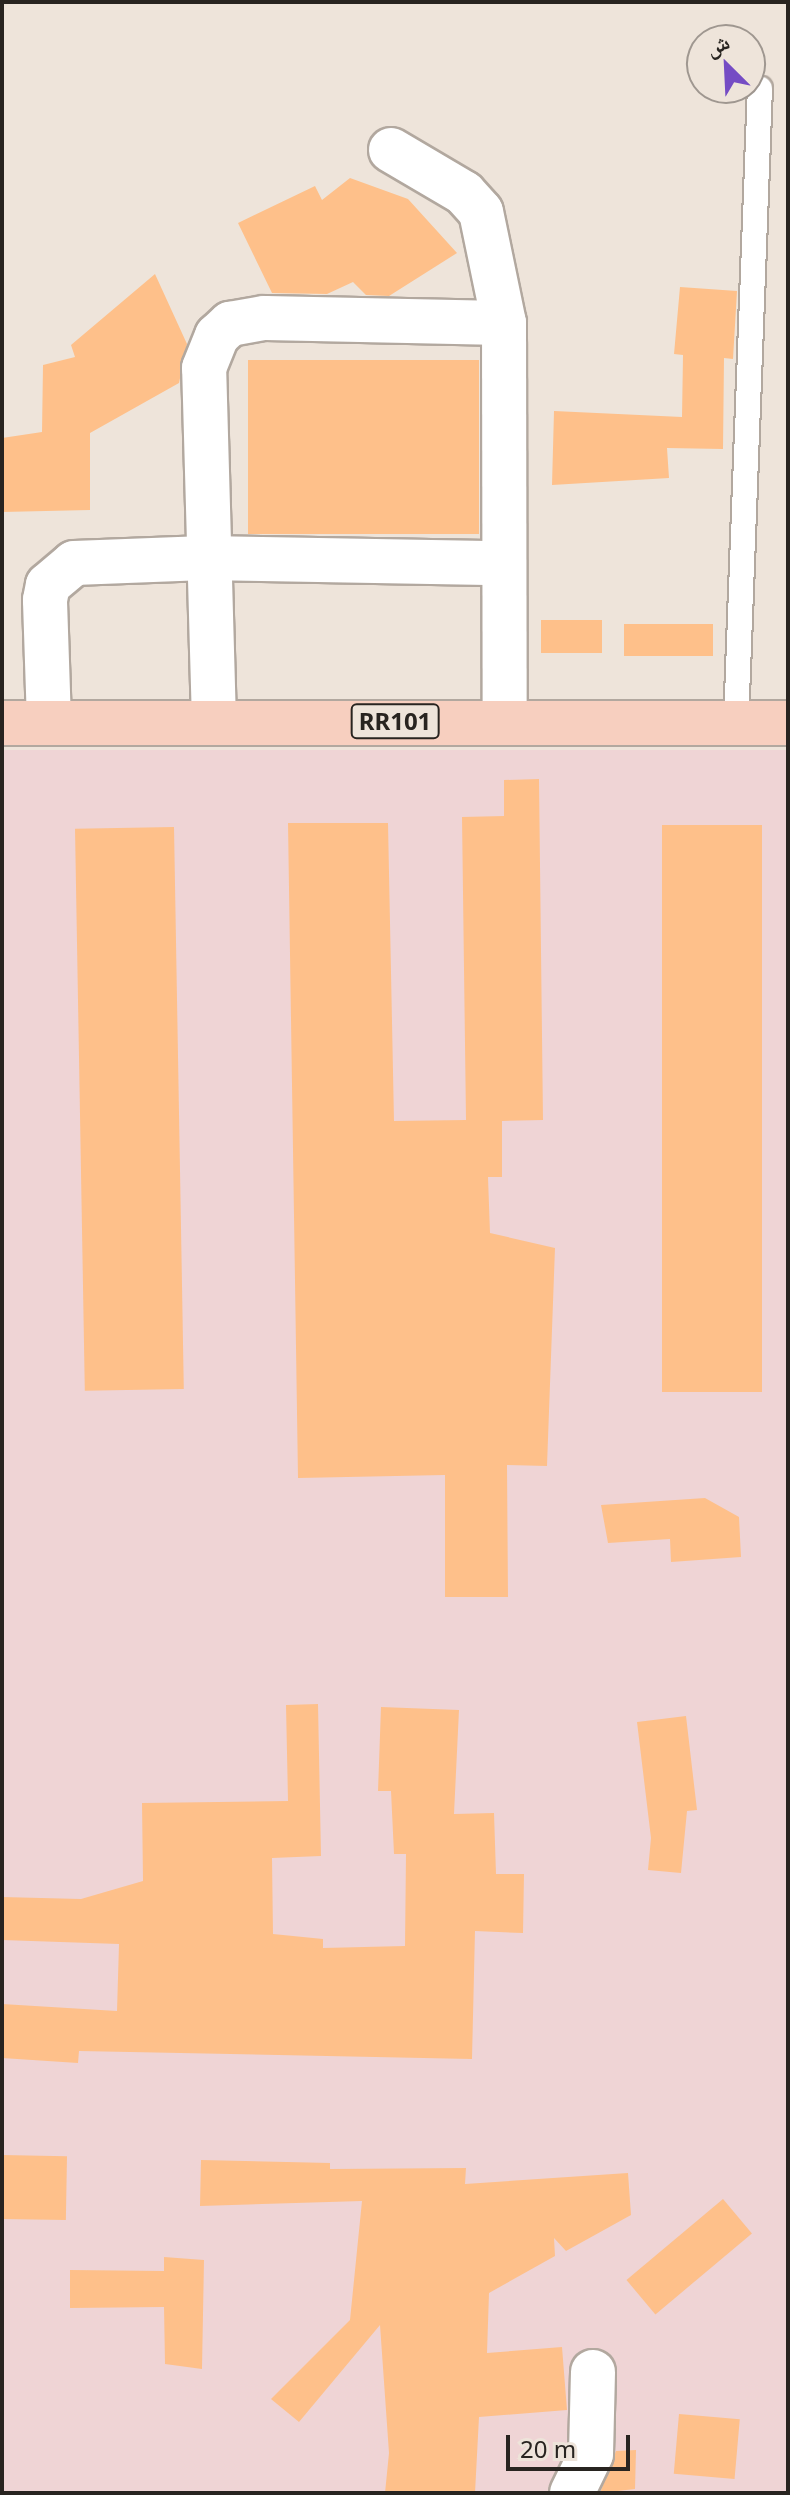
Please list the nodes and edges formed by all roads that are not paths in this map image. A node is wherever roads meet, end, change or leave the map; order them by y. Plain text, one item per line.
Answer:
1 (759, 104) edge
2 (391, 150) dead end
3 (504, 323) junction
4 (205, 558) junction
5 (502, 563) junction
6 (49, 722) junction
7 (214, 722) junction
8 (505, 722) junction
9 (2, 723) edge
10 (736, 723) junction
11 (788, 723) edge
12 (593, 2372) dead end
13 (572, 2493) edge

1 - 10 lane
2 - 3 street
3 - 4 street
3 - 5 street
4 - 5 street
4 - 6 street
4 - 7 street
5 - 8 street
6 - 7 main road, RR101
6 - 9 main road, RR101
7 - 8 main road, RR101
8 - 10 main road, RR101
10 - 11 main road, RR101
12 - 13 street

